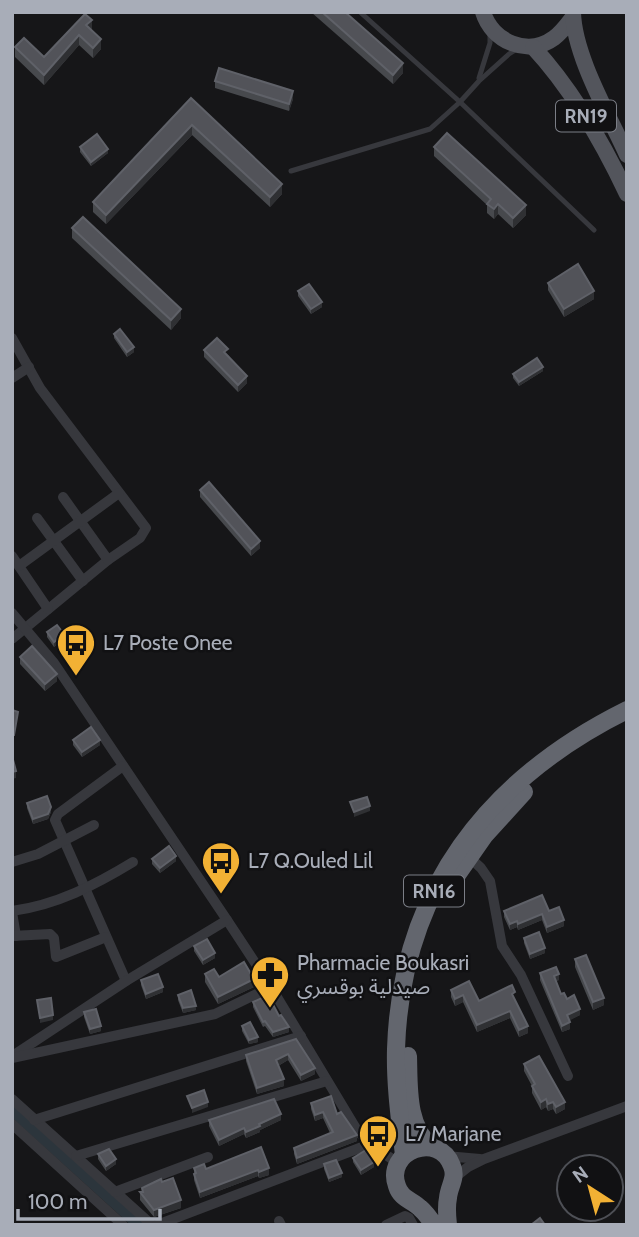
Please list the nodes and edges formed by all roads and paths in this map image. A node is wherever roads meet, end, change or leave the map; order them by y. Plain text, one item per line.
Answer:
1 (360, 12) edge
2 (573, 15) edge
3 (486, 20) edge
4 (528, 47) junction
5 (479, 81) junction
6 (460, 102) junction
7 (627, 155) edge
8 (291, 171) dead end
9 (627, 194) edge
10 (594, 230) dead end
11 (12, 338) edge
12 (29, 367) junction
13 (12, 378) edge
14 (119, 493) junction
15 (63, 497) dead end
16 (37, 518) dead end
17 (79, 522) junction
18 (53, 541) junction
19 (12, 556) edge
20 (108, 559) junction
21 (19, 566) junction
22 (83, 581) junction
23 (48, 609) junction
24 (12, 613) edge
25 (25, 630) junction
26 (12, 639) edge
27 (627, 710) edge
28 (627, 723) edge
29 (124, 766) junction
30 (94, 825) dead end
31 (64, 843) junction
32 (468, 856) junction
33 (12, 862) edge
34 (133, 862) dead end
35 (86, 888) junction
36 (12, 911) edge
37 (227, 920) junction
38 (14, 936) edge
39 (106, 937) junction
40 (125, 981) junction
41 (271, 987) junction
42 (301, 1036) junction
43 (12, 1057) edge
44 (568, 1076) dead end
45 (327, 1081) junction
46 (14, 1102) edge
47 (627, 1106) edge
48 (34, 1120) junction
49 (12, 1124) edge
50 (370, 1144) junction
51 (439, 1152) junction
52 (76, 1156) junction
53 (208, 1157) dead end
54 (484, 1158) junction
55 (401, 1159) junction
56 (451, 1186) junction
57 (115, 1192) junction
58 (418, 1205) junction
59 (123, 1225) edge
60 (155, 1225) edge
61 (386, 1225) edge
62 (413, 1225) edge
63 (434, 1225) edge
64 (448, 1225) edge

1 - 6 lane
2 - 4 main road, RN19
2 - 7 main road, RN19
3 - 4 main road, RN19
3 - 5 lane
4 - 5 lane
4 - 9 main road, RN19
5 - 6 lane
6 - 8 lane
6 - 10 lane
11 - 12 street
12 - 13 street
12 - 14 street
14 - 17 street
14 - 20 street
15 - 17 street
16 - 18 street
17 - 18 street
17 - 20 street
18 - 21 street
18 - 22 street
19 - 21 street
20 - 22 street
21 - 23 street
22 - 23 street
23 - 25 street
24 - 25 street
25 - 26 street
25 - 29 street
27 - 55 highway, RN16
28 - 32 highway, RN16
29 - 31 street
29 - 37 street
30 - 31 street
31 - 33 street
31 - 35 street
32 - 44 street
32 - 51 highway, RN16
34 - 35 street
35 - 36 street
35 - 39 street
36 - 38 street
37 - 40 street
37 - 41 street
38 - 39 street
39 - 40 street
40 - 43 street
41 - 42 street
41 - 43 street
42 - 45 street
42 - 48 street
45 - 50 street
45 - 52 street
46 - 48 street
47 - 54 street
48 - 52 street
49 - 59 street
50 - 55 street
50 - 60 street
51 - 54 street
51 - 55 highway
51 - 56 highway, RN16
52 - 57 street
53 - 57 street
54 - 56 street
55 - 58 highway, RN16
56 - 58 highway
56 - 64 highway, RN16
57 - 60 street
58 - 63 highway, RN16
61 - 62 street

